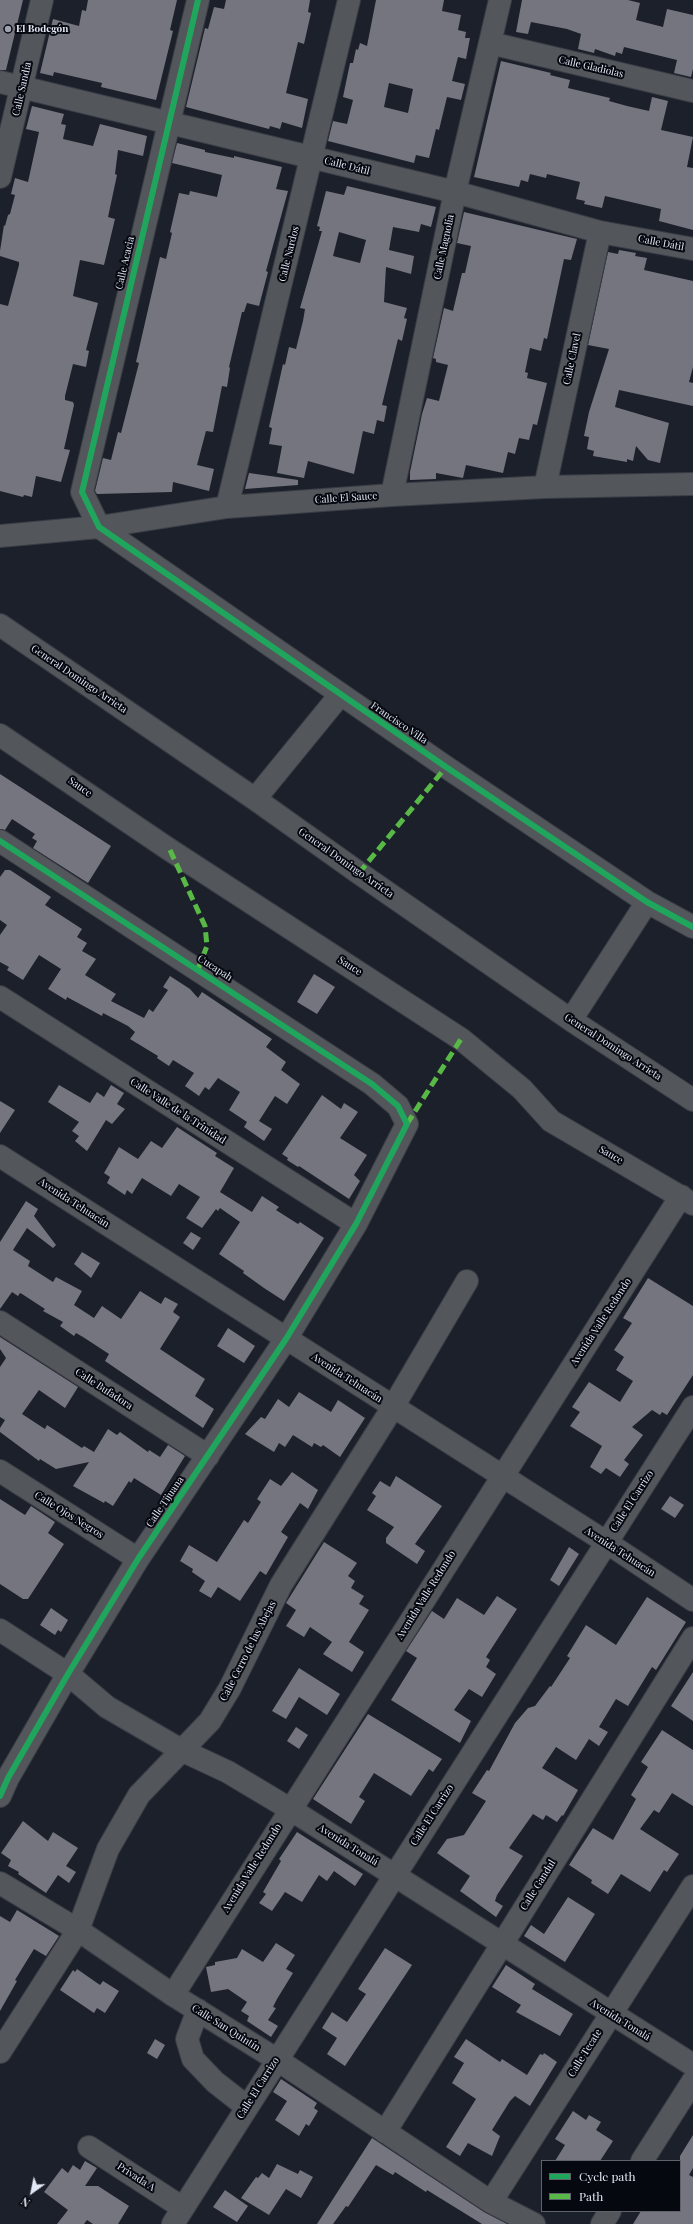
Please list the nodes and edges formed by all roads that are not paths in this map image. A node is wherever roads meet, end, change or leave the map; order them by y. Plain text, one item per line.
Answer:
1 (42, 0) edge
2 (198, 0) edge
3 (349, 0) edge
4 (500, 0) edge
5 (490, 43) junction
6 (0, 82) edge
7 (22, 88) junction
8 (693, 91) edge
9 (168, 123) junction
10 (312, 158) junction
11 (0, 177) edge
12 (455, 192) junction
13 (600, 232) junction
14 (693, 249) edge
15 (693, 484) edge
16 (545, 487) junction
17 (392, 495) junction
18 (228, 507) junction
19 (99, 527) junction
20 (0, 536) edge
21 (0, 625) edge
22 (340, 695) junction
23 (0, 734) edge
24 (256, 799) junction
25 (0, 841) edge
26 (647, 902) junction
27 (693, 927) edge
28 (0, 997) edge
29 (572, 1020) junction
30 (659, 1077) junction
31 (693, 1081) edge
32 (693, 1100) edge
33 (407, 1124) joint
34 (0, 1156) edge
35 (687, 1200) edge
36 (356, 1224) junction
37 (467, 1281) dead end
38 (0, 1322) edge
39 (286, 1339) junction
40 (393, 1407) junction
41 (693, 1407) edge
42 (208, 1456) junction
43 (0, 1471) edge
44 (502, 1476) junction
45 (606, 1542) junction
46 (138, 1558) junction
47 (693, 1600) edge
48 (0, 1630) edge
49 (693, 1638) edge
50 (68, 1674) junction
51 (181, 1750) junction
52 (3, 1782) edge
53 (290, 1809) junction
54 (394, 1874) junction
55 (0, 1883) edge
56 (693, 1886) edge
57 (78, 1930) junction
58 (502, 1944) junction
59 (173, 1995) junction
60 (198, 2010) junction
61 (610, 2014) junction
62 (0, 2052) edge
63 (276, 2060) junction
64 (693, 2065) edge
65 (693, 2082) edge
66 (246, 2107) junction
67 (384, 2132) junction
68 (90, 2147) dead end
69 (643, 2160) edge
70 (491, 2202) junction
71 (609, 2212) edge
72 (178, 2216) edge
73 (534, 2224) edge
74 (602, 2224) edge

1 - 7 street, Calle Sandía
2 - 9 street, Calle Acacia
3 - 10 street, Calle Nardos
4 - 5 street, Calle Magnolia
5 - 8 street, Calle Gladiolas
5 - 12 street, Calle Magnolia
6 - 7 street, Calle Dátil
7 - 9 street, Calle Dátil
7 - 11 street, Calle Sandía
9 - 10 street, Calle Dátil
9 - 19 street, Calle Acacia
10 - 12 street, Calle Dátil
10 - 18 street, Calle Nardos
12 - 13 street, Calle Dátil
12 - 17 street, Calle Magnolia
13 - 14 street, Calle Dátil
13 - 16 street, Calle Clavel
15 - 16 street, Calle El Sauce
16 - 17 street, Calle El Sauce
17 - 18 street, Calle El Sauce
18 - 19 street, Calle El Sauce
19 - 20 street, Calle El Sauce
19 - 22 street, Francisco Villa
21 - 24 street, General Domingo Arrieta
22 - 24 street
22 - 26 street, Francisco Villa
23 - 35 street, Sauce
24 - 29 street, General Domingo Arrieta
25 - 33 street, Cucapah
26 - 27 street, Francisco Villa
26 - 29 street
28 - 36 street, Calle Valle de la Trinidad
29 - 30 street, General Domingo Arrieta
30 - 31 street
30 - 32 street, General Domingo Arrieta
33 - 36 street, Calle Tijuana
34 - 39 street, Avenida Tehuacán
35 - 44 street, Avenida Valle Redondo
36 - 39 street, Calle Tijuana
37 - 40 street, Calle Cerro de las Abejas
38 - 42 street, Calle Bufadora
39 - 40 street, Avenida Tehuacán
39 - 42 street, Calle Tijuana
40 - 44 street, Avenida Tehuacán
40 - 51 street, Calle Cerro de las Abejas
41 - 45 street, Calle El Carrizo
42 - 46 street, Calle Tijuana
43 - 46 street, Calle Ojos Negros
44 - 45 street, Avenida Tehuacán
44 - 53 street, Avenida Valle Redondo
45 - 47 street, Avenida Tehuacán
45 - 54 street, Calle El Carrizo
46 - 50 street, Calle Tijuana
48 - 50 street, Avenida Tonalá
49 - 58 street, Calle Gandul
50 - 51 street, Avenida Tonalá
50 - 52 street, Calle Tijuana
51 - 53 street, Avenida Tonalá
51 - 57 street, Calle Cerro de las Abejas
53 - 54 street, Avenida Tonalá
53 - 59 street, Avenida Valle Redondo
54 - 58 street, Avenida Tonalá
54 - 63 street, Calle El Carrizo
55 - 57 street, Calle San Quintín
56 - 61 street, Calle Tecate
57 - 59 street, Calle San Quintín
57 - 62 street, Calle Cerro de las Abejas
58 - 61 street, Avenida Tonalá
58 - 67 street, Calle Gandul
59 - 60 street, Calle San Quintín
60 - 63 street, Calle San Quintín
60 - 66 street
61 - 64 street, Avenida Tonalá
61 - 70 street, Calle Tecate
63 - 66 street, Calle El Carrizo
63 - 67 street, Calle San Quintín
65 - 69 street
66 - 72 street, Calle El Carrizo
67 - 70 street, Calle San Quintín
68 - 72 street, Privada A
70 - 73 street, Calle San Quintín
71 - 74 street

